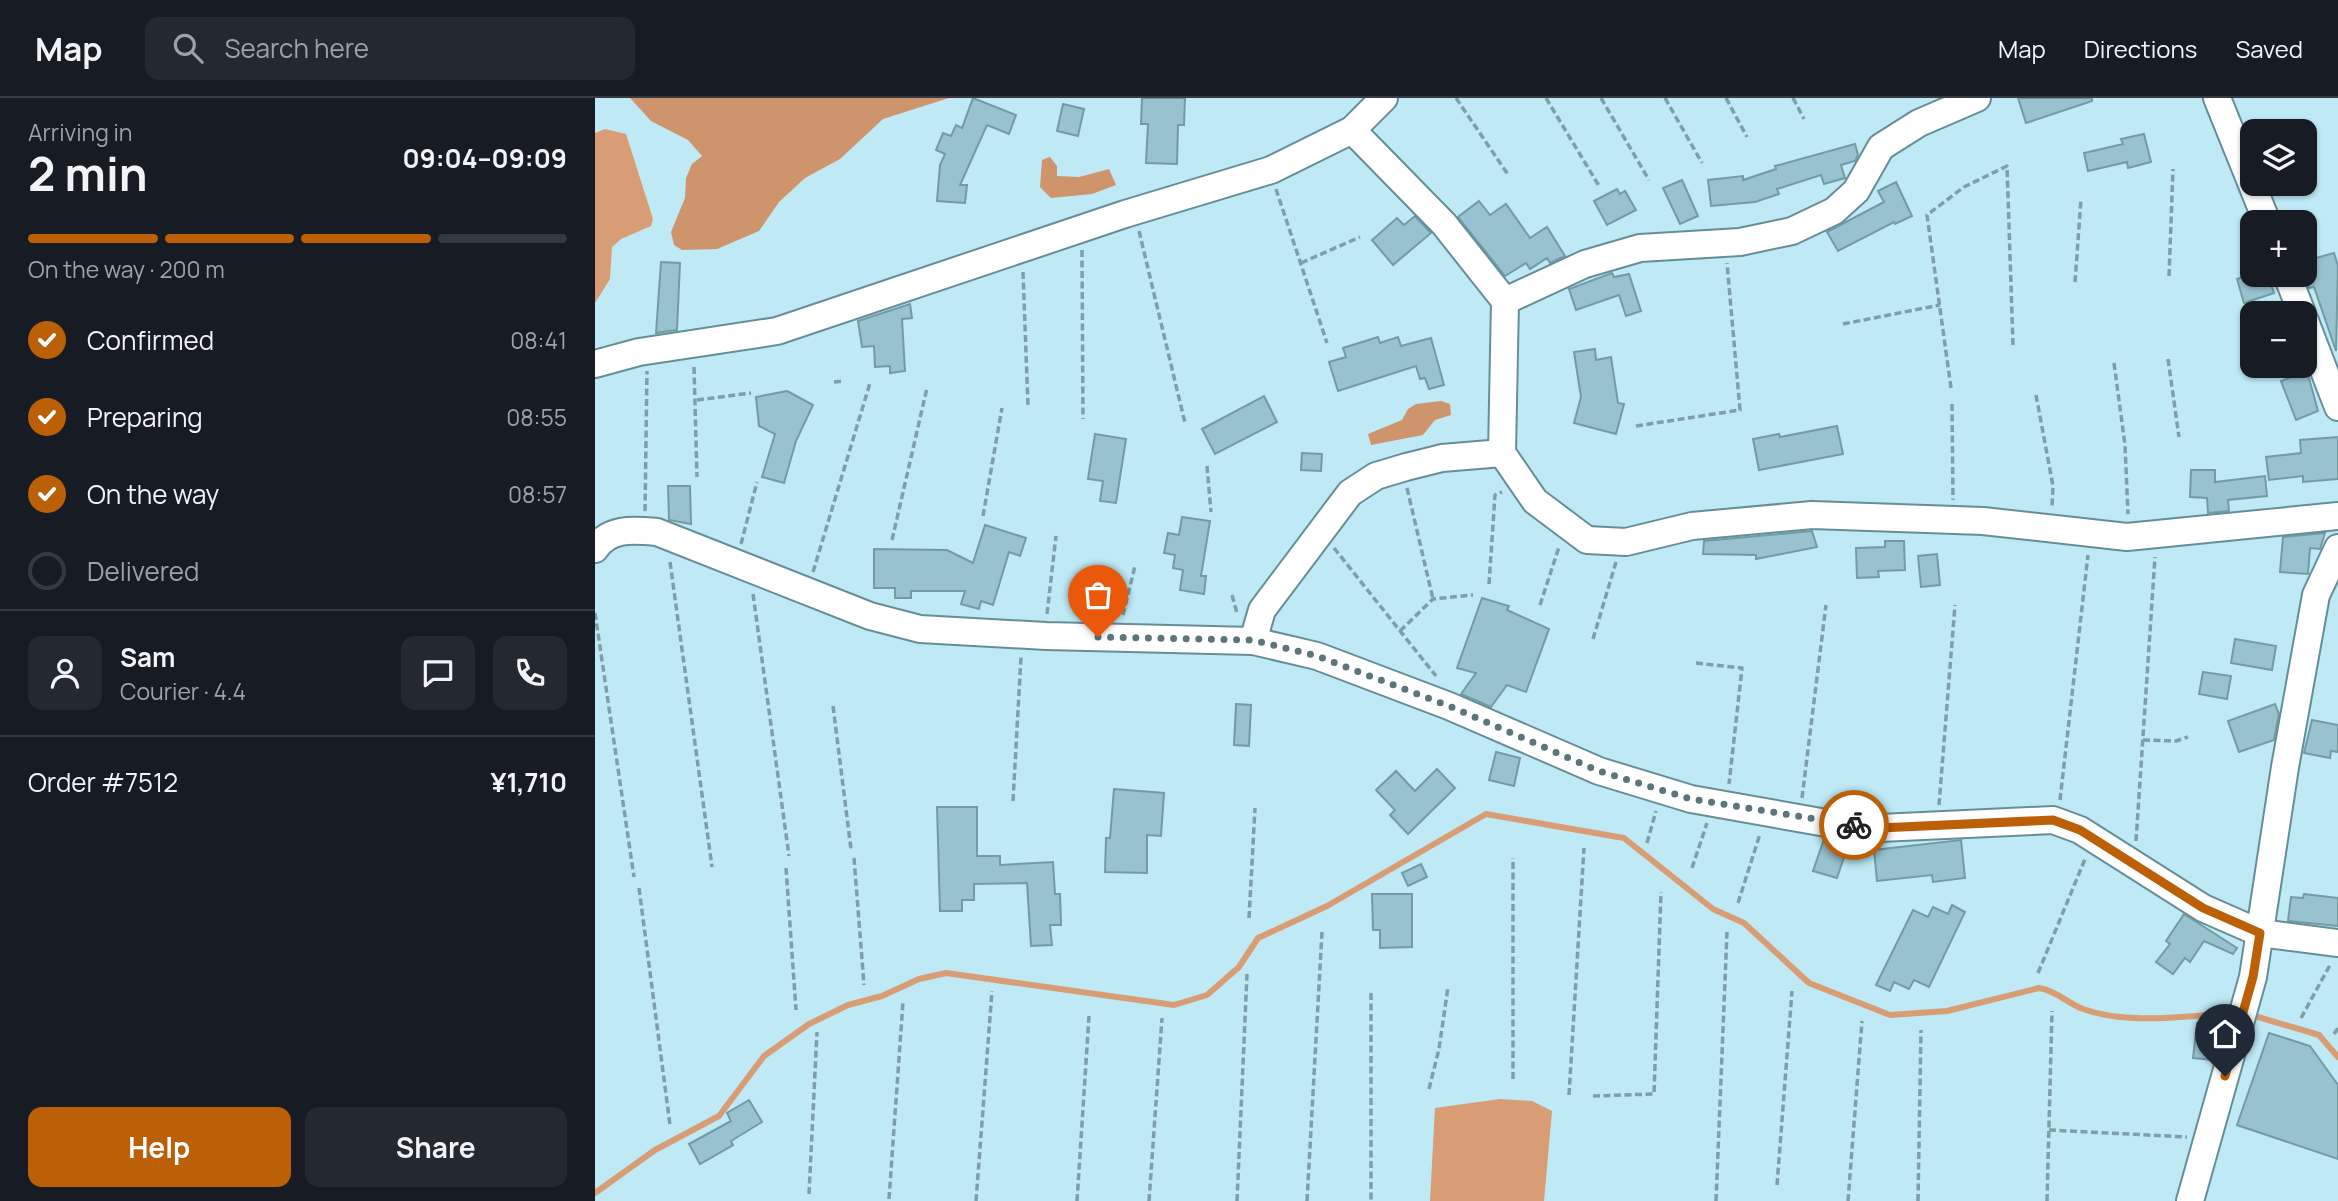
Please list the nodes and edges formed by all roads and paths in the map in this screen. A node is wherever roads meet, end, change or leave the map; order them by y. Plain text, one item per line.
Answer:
1 (1384, 98) edge
2 (1456, 98) edge
3 (1546, 98) edge
4 (1601, 98) edge
5 (1665, 98) edge
6 (1726, 98) edge
7 (1793, 98) edge
8 (1977, 98) edge
9 (2217, 98) edge
10 (1804, 119) dead end
11 (1352, 130) junction
12 (1747, 137) dead end
13 (1702, 163) dead end
14 (2172, 169) dead end
15 (1509, 176) dead end
16 (1649, 180) dead end
17 (1273, 182) dead end
18 (1599, 186) dead end
19 (2081, 199) dead end
20 (2262, 210) edge
21 (1137, 224) dead end
22 (1360, 237) dead end
23 (1081, 241) dead end
24 (1726, 255) dead end
25 (1022, 261) dead end
26 (1301, 264) junction
27 (2169, 276) dead end
28 (2075, 282) dead end
29 (1505, 301) junction
30 (1940, 306) junction
31 (1843, 324) dead end
32 (1328, 343) dead end
33 (2013, 345) dead end
34 (2317, 352) edge
35 (647, 359) dead end
36 (2168, 359) dead end
37 (694, 363) dead end
38 (2115, 363) dead end
39 (595, 364) edge
40 (843, 381) dead end
41 (834, 382) dead end
42 (870, 383) dead end
43 (1951, 387) dead end
44 (927, 388) dead end
45 (751, 393) dead end
46 (2036, 396) dead end
47 (697, 400) junction
48 (1952, 404) dead end
49 (1028, 406) dead end
50 (2338, 407) edge
51 (1002, 408) dead end
52 (1083, 419) dead end
53 (1185, 423) dead end
54 (1636, 426) dead end
55 (2179, 437) dead end
56 (1502, 453) junction
57 (1207, 466) dead end
58 (697, 477) dead end
59 (1404, 479) dead end
60 (757, 482) dead end
61 (1504, 491) dead end
62 (1953, 508) dead end
63 (1211, 512) dead end
64 (2052, 513) dead end
65 (645, 516) dead end
66 (983, 516) dead end
67 (2338, 516) edge
68 (2128, 523) dead end
69 (1056, 536) dead end
70 (1326, 538) dead end
71 (1562, 538) dead end
72 (892, 541) dead end
73 (596, 543) edge
74 (2338, 548) edge
75 (739, 551) dead end
76 (1619, 553) dead end
77 (2088, 555) dead end
78 (2155, 557) dead end
79 (670, 560) dead end
80 (1135, 566) dead end
81 (811, 577) dead end
82 (1489, 584) dead end
83 (753, 592) dead end
84 (1473, 595) dead end
85 (1433, 599) junction
86 (1540, 605) dead end
87 (1955, 605) dead end
88 (1826, 606) dead end
89 (595, 613) edge
90 (1120, 626) dead end
91 (1045, 627) dead end
92 (1400, 631) junction
93 (1593, 639) dead end
94 (1253, 640) junction
95 (1021, 651) dead end
96 (1696, 663) dead end
97 (1443, 685) dead end
98 (833, 706) dead end
99 (2188, 737) dead end
100 (2143, 740) junction
101 (1727, 797) dead end
102 (1013, 802) dead end
103 (1659, 802) dead end
104 (2060, 804) dead end
105 (1801, 807) dead end
106 (1255, 808) dead end
107 (1709, 814) dead end
108 (1938, 816) dead end
109 (1763, 825) dead end
110 (1647, 843) dead end
111 (2136, 845) dead end
112 (1584, 848) dead end
113 (851, 849) dead end
114 (2089, 849) dead end
115 (789, 856) dead end
116 (854, 858) dead end
117 (1513, 858) dead end
118 (712, 867) dead end
119 (786, 868) dead end
120 (1692, 868) dead end
121 (634, 877) dead end
122 (639, 888) dead end
123 (1661, 892) dead end
124 (1738, 903) dead end
125 (1249, 918) dead end
126 (1322, 932) dead end
127 (1727, 932) dead end
128 (2260, 933) junction
129 (2337, 949) edge
130 (2038, 973) dead end
131 (1247, 974) dead end
132 (864, 985) dead end
133 (1448, 987) dead end
134 (1792, 991) dead end
135 (992, 992) dead end
136 (1371, 993) dead end
137 (903, 1002) dead end
138 (796, 1010) dead end
139 (2052, 1011) dead end
140 (1089, 1016) dead end
141 (1162, 1018) dead end
142 (2301, 1018) dead end
143 (1862, 1021) dead end
144 (2338, 1028) edge
145 (1921, 1030) dead end
146 (817, 1032) dead end
147 (2334, 1034) dead end
148 (1513, 1079) dead end
149 (1429, 1089) dead end
150 (1569, 1095) dead end
151 (1593, 1096) dead end
152 (670, 1125) dead end
153 (2049, 1130) junction
154 (2195, 1138) dead end
155 (1777, 1185) dead end
156 (809, 1194) dead end
157 (889, 1199) dead end
158 (976, 1201) edge
159 (1077, 1201) edge
160 (1149, 1201) edge
161 (1237, 1201) edge
162 (1307, 1201) edge
163 (1371, 1201) edge
164 (1716, 1201) edge
165 (1848, 1201) edge
166 (1918, 1201) edge
167 (2047, 1201) edge
168 (2190, 1201) edge

1 - 11 street
2 - 15 path
3 - 18 path
4 - 16 path
5 - 13 path
6 - 12 path
7 - 10 path
8 - 29 street
9 - 20 street
11 - 29 street
11 - 39 street
14 - 27 path
17 - 26 path
19 - 28 path
21 - 53 path
22 - 26 path
23 - 52 path
24 - 54 path
25 - 49 path
26 - 32 path
29 - 56 street
30 - 31 path
30 - 33 path
30 - 43 path
34 - 50 street
35 - 65 path
36 - 55 path
37 - 47 path
38 - 68 path
40 - 41 path
42 - 81 path
44 - 72 path
45 - 47 path
46 - 64 path
47 - 58 path
48 - 62 path
51 - 66 path
56 - 67 street
56 - 94 street
57 - 63 path
59 - 85 path
60 - 75 path
61 - 82 path
69 - 91 path
70 - 92 path
71 - 86 path
73 - 94 street
74 - 128 street
76 - 93 path
77 - 104 path
78 - 100 path
79 - 118 path
80 - 90 path
83 - 115 path
84 - 85 path
85 - 92 path
87 - 108 path
88 - 105 path
89 - 121 path
92 - 97 path
94 - 128 street
95 - 102 path
96 - 101 path
98 - 113 path
99 - 100 path
100 - 111 path
103 - 110 path
106 - 125 path
107 - 120 path
109 - 124 path
112 - 150 path
114 - 130 path
116 - 132 path
117 - 148 path
119 - 138 path
122 - 152 path
123 - 151 path
126 - 162 path
127 - 164 path
128 - 129 street
128 - 168 street
129 - 142 path
131 - 161 path
133 - 149 path
134 - 155 path
135 - 158 path
136 - 163 path
137 - 157 path
139 - 153 path
140 - 159 path
141 - 160 path
143 - 165 path
144 - 147 path
145 - 166 path
146 - 156 path
153 - 154 path
153 - 167 path

